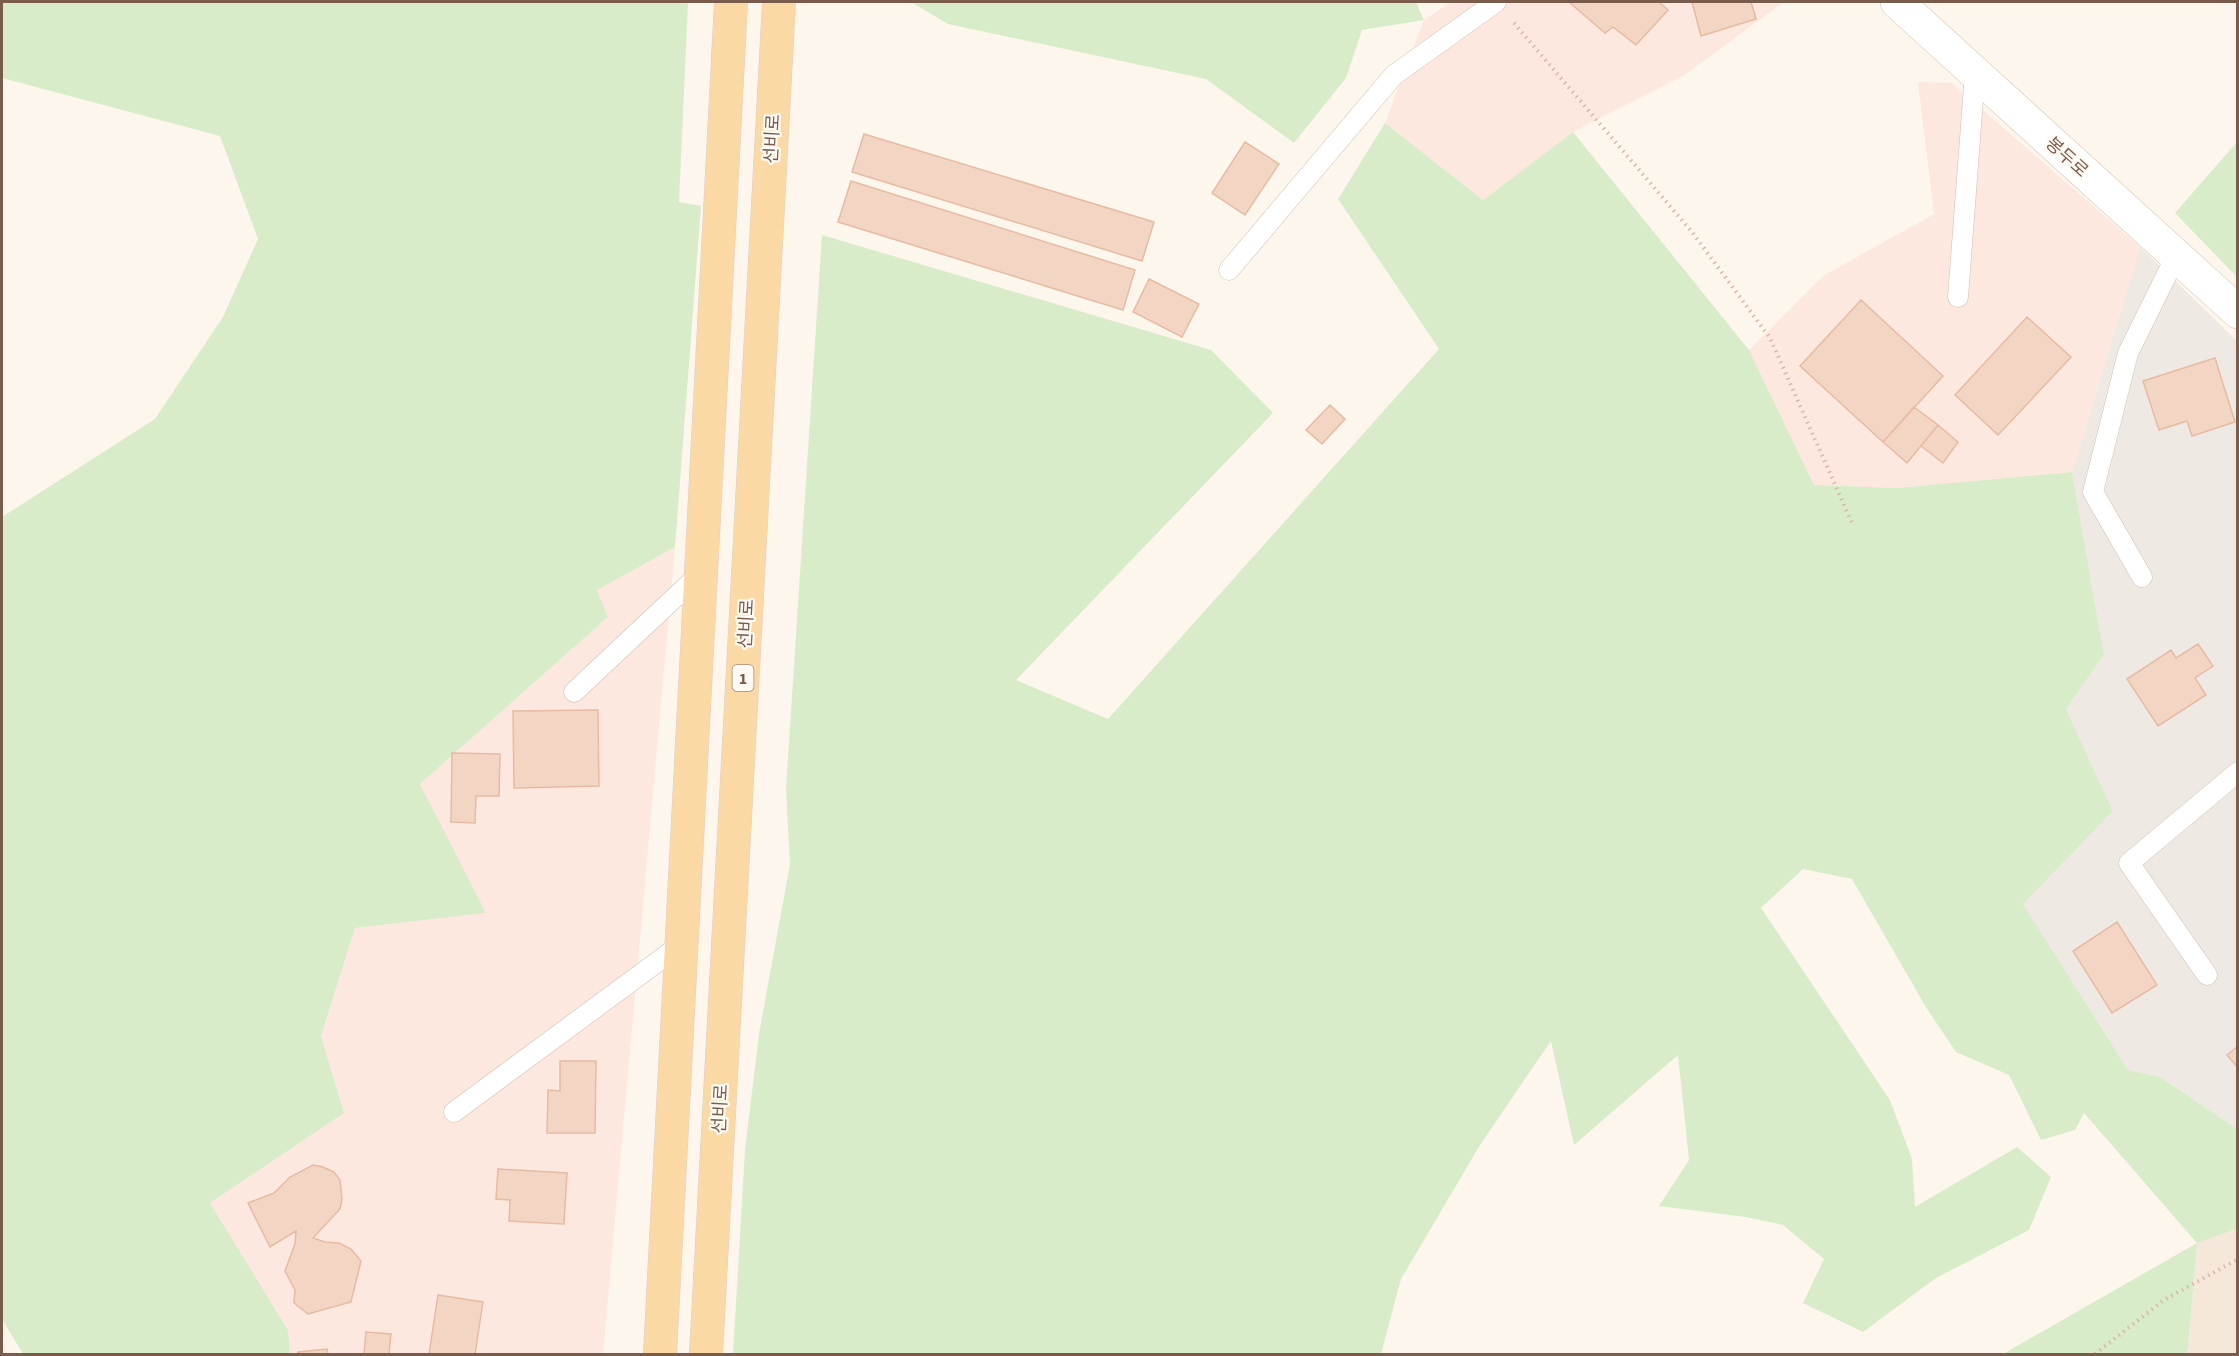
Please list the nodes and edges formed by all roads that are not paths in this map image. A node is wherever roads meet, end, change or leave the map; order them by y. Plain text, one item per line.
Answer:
1 (731, 2) edge
2 (779, 2) edge
3 (1496, 2) edge
4 (1897, 2) edge
5 (1976, 73) junction
6 (2176, 256) junction
7 (1229, 270) dead end
8 (1958, 297) dead end
9 (2238, 312) edge
10 (702, 572) junction
11 (2142, 577) dead end
12 (574, 692) dead end
13 (2238, 772) edge
14 (682, 943) junction
15 (2207, 975) dead end
16 (454, 1112) dead end
17 (660, 1354) edge
18 (706, 1354) edge

1 - 10 main road
2 - 18 main road, 선비로 / 1
3 - 7 lane
4 - 5 main road, 봉두로
5 - 6 main road, 봉두로
5 - 8 lane
6 - 9 main road, 봉두로
6 - 11 lane
10 - 12 lane
10 - 14 main road
13 - 15 lane
14 - 16 lane
14 - 17 main road

